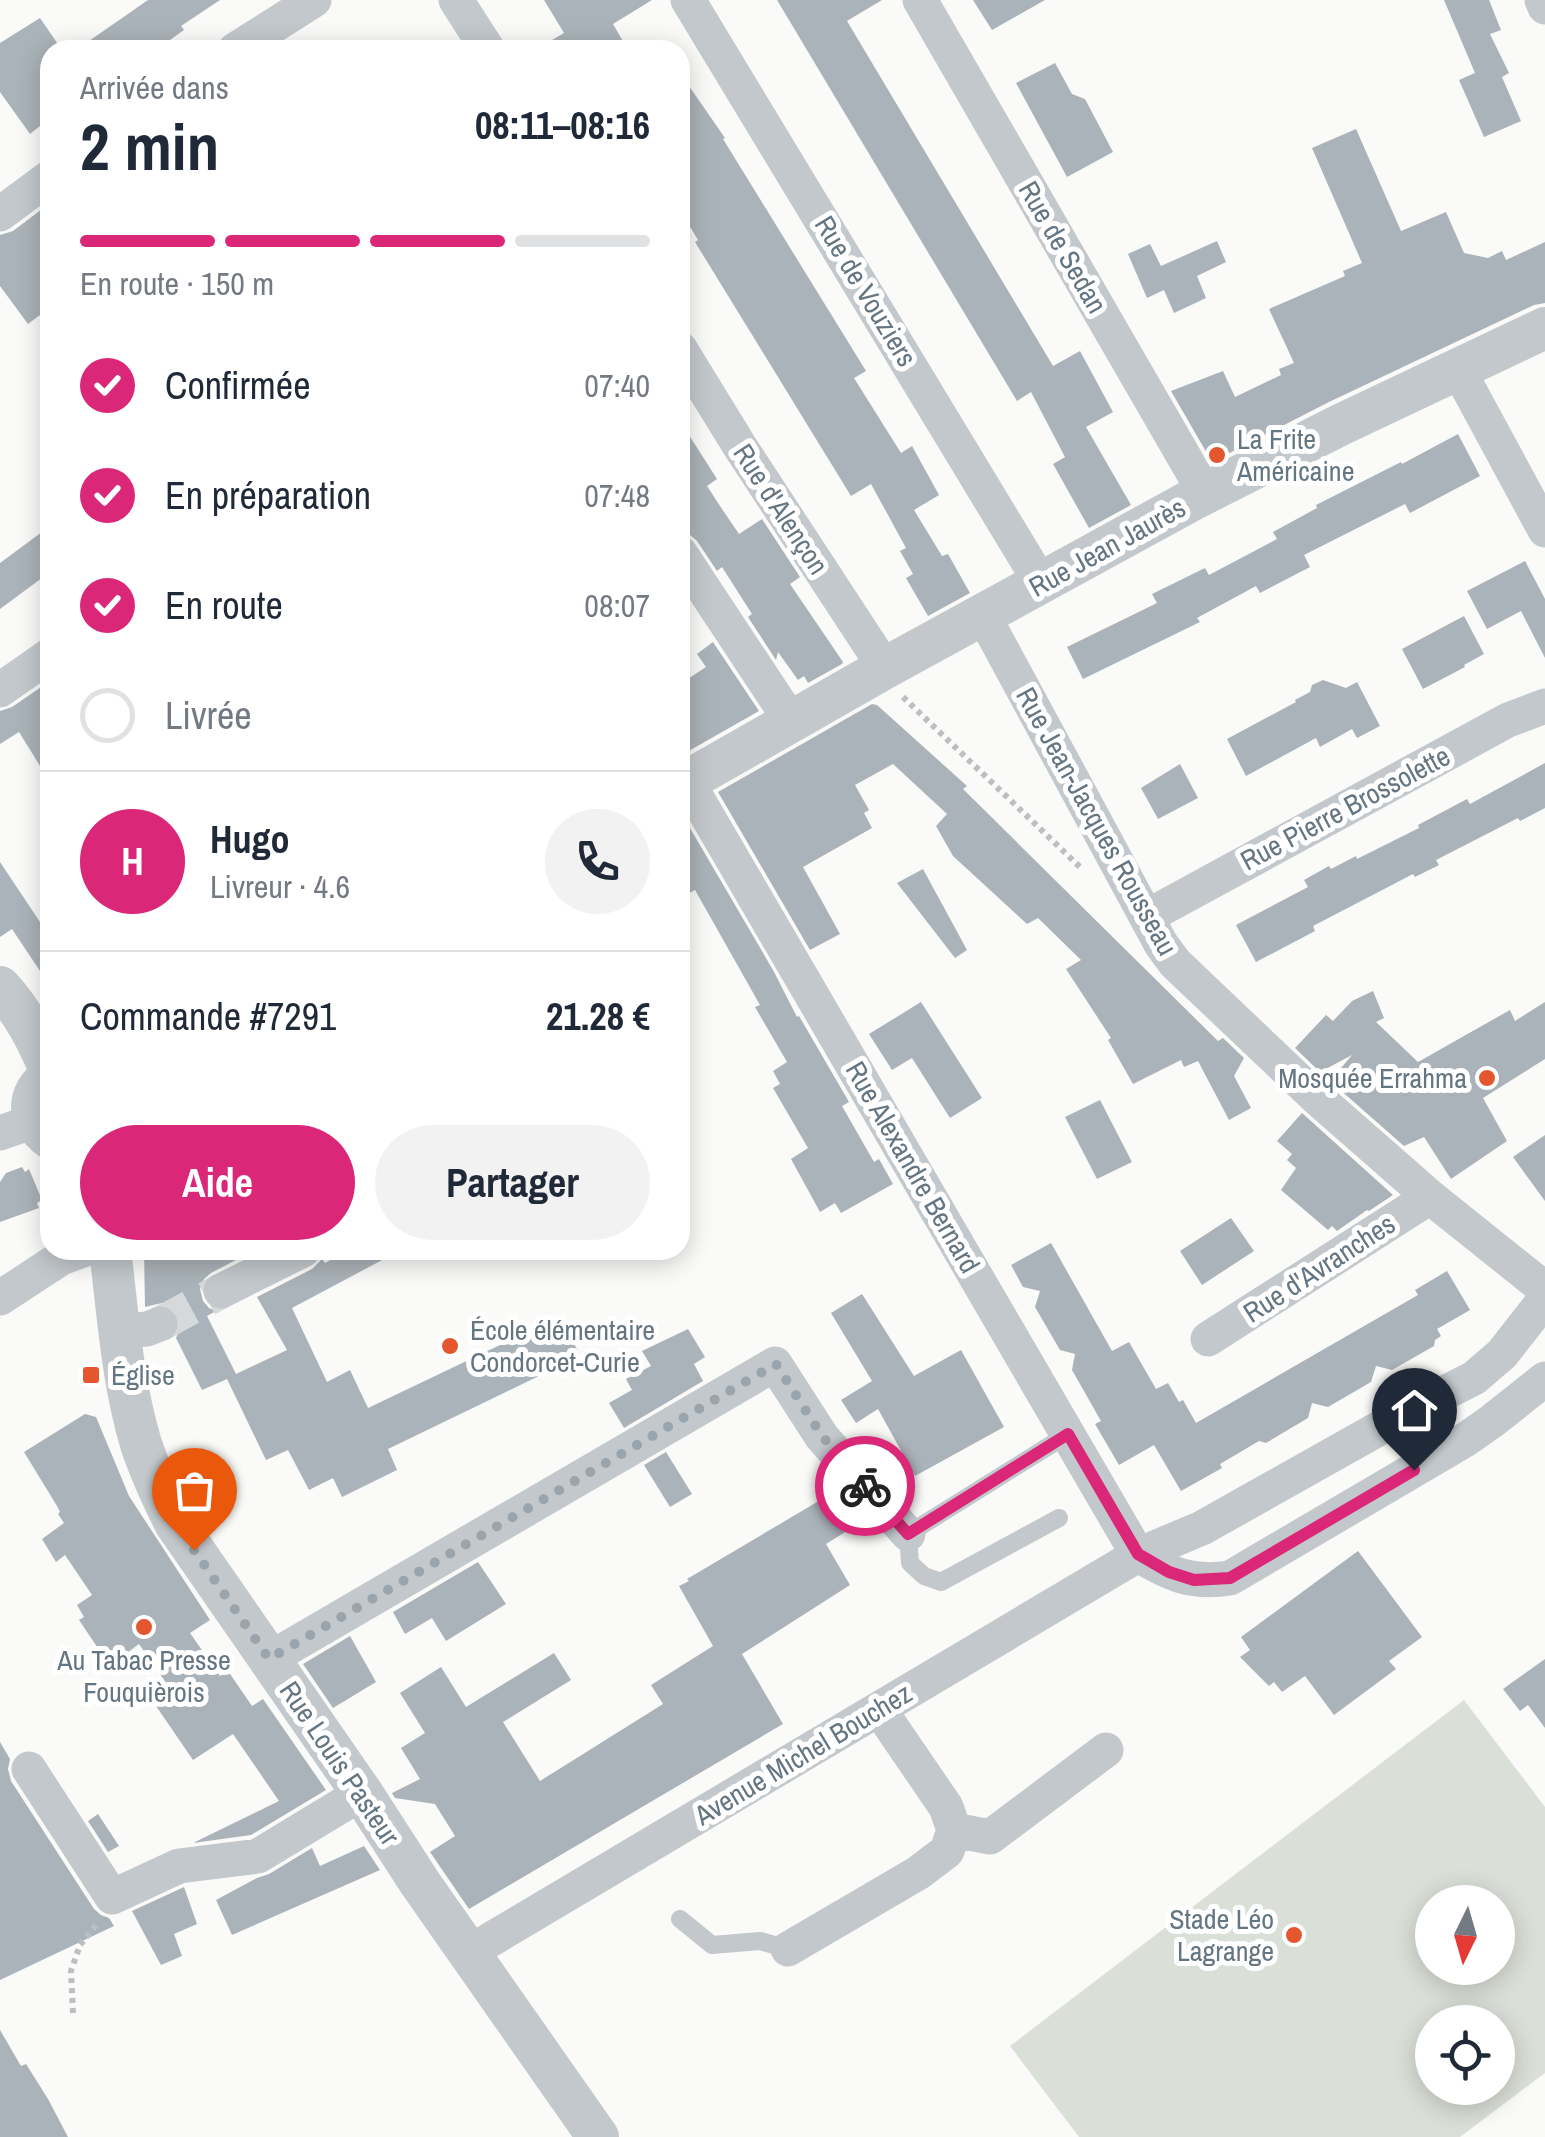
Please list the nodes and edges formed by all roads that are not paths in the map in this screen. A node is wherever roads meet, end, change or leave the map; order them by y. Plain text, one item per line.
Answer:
1 (314, 0) edge
2 (456, 0) edge
3 (688, 0) edge
4 (920, 0) edge
5 (1542, 0) edge
6 (1545, 8) edge
7 (251, 40) edge
8 (482, 40) edge
9 (40, 185) edge
10 (0, 214) edge
11 (1545, 328) edge
12 (690, 365) edge
13 (1459, 371) junction
14 (1205, 493) junction
15 (1545, 530) edge
16 (690, 568) edge
17 (1041, 583) junction
18 (983, 615) junction
19 (40, 662) edge
20 (884, 668) junction
21 (0, 690) edge
22 (1545, 706) edge
23 (790, 721) junction
24 (690, 779) edge
25 (690, 793) edge
26 (1148, 916) junction
27 (0, 988) edge
28 (40, 1047) edge
29 (40, 1084) edge
30 (28, 1130) edge
31 (1430, 1197) junction
32 (58, 1260) edge
33 (114, 1260) edge
34 (282, 1260) edge
35 (1545, 1289) edge
36 (221, 1291) tunnel mouth
37 (0, 1298) edge
38 (1545, 1300) edge
39 (1208, 1339) dead end
40 (1545, 1379) edge
41 (1068, 1434) junction
42 (1059, 1518) dead end
43 (908, 1534) junction
44 (1138, 1554) junction
45 (269, 1659) junction
46 (878, 1709) junction
47 (1106, 1750) dead end
48 (28, 1769) dead end
49 (362, 1793) junction
50 (954, 1830) junction
51 (680, 1919) dead end
52 (788, 1948) joint
53 (468, 1952) junction
54 (598, 2137) edge

1 - 7 street
2 - 8 street
3 - 17 street, Rue de Vouziers
4 - 14 street, Rue de Sedan
5 - 6 street
9 - 10 street
11 - 13 street, Rue Jean Jaurès
12 - 20 street, Rue d'Alençon
13 - 14 street, Rue Jean Jaurès
13 - 15 street
14 - 17 street, Rue Jean Jaurès
16 - 23 street
17 - 18 street, Rue Jean Jaurès
18 - 20 street, Rue Jean Jaurès
18 - 26 street, Rue Jean-Jacques Rousseau
19 - 21 street
20 - 23 street, Rue Jean Jaurès
22 - 26 street, Rue Pierre Brossolette
23 - 24 street, Rue Jean Jaurès
25 - 41 street, Rue Alexandre Bernard
26 - 31 street, Rue Jean-Jacques Rousseau
27 - 28 street
29 - 30 street
31 - 35 street, Rue Jean-Jacques Rousseau
31 - 39 street, Rue d'Avranches
32 - 37 street
33 - 45 street, Rue Louis Pasteur
34 - 36 street
38 - 44 street, Avenue Michel Bouchez
40 - 44 street
41 - 43 lane
41 - 44 street, Rue Alexandre Bernard
42 - 43 lane
43 - 45 street
44 - 46 street, Avenue Michel Bouchez
45 - 49 street, Rue Louis Pasteur
46 - 50 street
46 - 53 street, Avenue Michel Bouchez
47 - 50 street
48 - 49 street
49 - 53 street, Rue Louis Pasteur
50 - 52 street
51 - 52 lane
53 - 54 street, Rue Louis Pasteur

